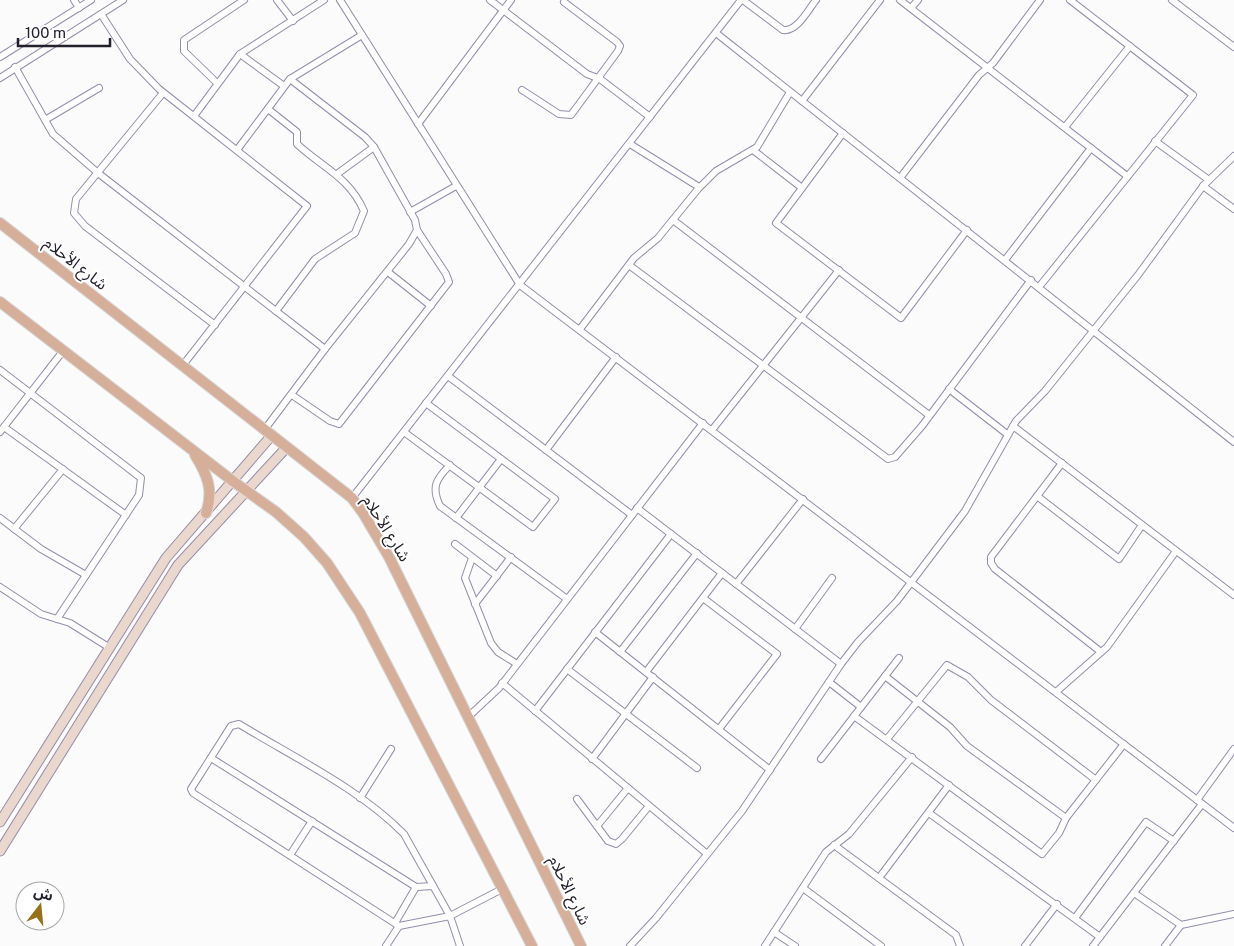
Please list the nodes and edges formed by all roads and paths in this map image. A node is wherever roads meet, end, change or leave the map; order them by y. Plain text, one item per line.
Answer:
1 (74, 0) edge
2 (91, 0) edge
3 (123, 0) edge
4 (244, 0) edge
5 (277, 0) edge
6 (324, 0) edge
7 (340, 0) edge
8 (490, 0) edge
9 (511, 0) edge
10 (742, 0) edge
11 (816, 0) edge
12 (880, 0) edge
13 (900, 0) edge
14 (918, 0) edge
15 (1040, 0) edge
16 (1070, 0) edge
17 (1172, 0) edge
18 (564, 2) dead end
19 (79, 8) junction
20 (911, 8) junction
21 (503, 10) junction
22 (101, 14) junction
23 (293, 21) junction
24 (716, 33) junction
25 (362, 35) junction
26 (1233, 44) edge
27 (1130, 46) junction
28 (240, 54) junction
29 (0, 57) edge
30 (15, 67) junction
31 (988, 68) junction
32 (0, 78) edge
33 (290, 79) junction
34 (600, 79) junction
35 (217, 83) junction
36 (284, 86) junction
37 (99, 88) dead end
38 (522, 90) dead end
39 (790, 92) junction
40 (163, 93) junction
41 (802, 100) junction
42 (268, 109) junction
43 (194, 116) junction
44 (650, 117) junction
45 (45, 120) junction
46 (418, 124) junction
47 (1065, 127) junction
48 (843, 133) junction
49 (1155, 141) junction
50 (630, 144) junction
51 (374, 147) junction
52 (1091, 148) junction
53 (237, 150) junction
54 (753, 150) junction
55 (1234, 156) edge
56 (98, 173) junction
57 (336, 174) junction
58 (1127, 176) junction
59 (900, 178) junction
60 (1209, 180) junction
61 (456, 186) junction
62 (1204, 186) junction
63 (699, 187) junction
64 (802, 188) junction
65 (1234, 209) edge
66 (410, 212) junction
67 (673, 220) junction
68 (0, 223) edge
69 (417, 230) junction
70 (967, 230) junction
71 (1005, 260) junction
72 (629, 265) junction
73 (839, 270) junction
74 (388, 272) junction
75 (1031, 280) junction
76 (520, 285) junction
77 (244, 286) junction
78 (1039, 287) junction
79 (0, 302) edge
80 (430, 306) junction
81 (276, 311) junction
82 (802, 318) junction
83 (215, 325) junction
84 (1093, 329) junction
85 (580, 330) junction
86 (325, 349) junction
87 (63, 350) junction
88 (616, 358) junction
89 (184, 366) junction
90 (763, 366) junction
91 (0, 370) edge
92 (448, 376) junction
93 (949, 389) junction
94 (30, 393) junction
95 (292, 395) junction
96 (426, 404) junction
97 (929, 415) junction
98 (703, 423) junction
99 (1013, 426) junction
100 (2, 430) edge
101 (712, 430) junction
102 (269, 432) junction
103 (404, 432) junction
104 (1007, 434) junction
105 (1234, 442) edge
106 (287, 447) junction
107 (190, 448) junction
108 (546, 450) junction
109 (501, 459) junction
110 (1062, 463) junction
111 (450, 465) junction
112 (63, 469) junction
113 (234, 482) junction
114 (480, 487) junction
115 (246, 491) junction
116 (1037, 496) junction
117 (352, 498) junction
118 (803, 499) junction
119 (638, 508) junction
120 (206, 513) junction
121 (126, 515) junction
122 (632, 515) junction
123 (0, 518) edge
124 (456, 518) junction
125 (1142, 525) junction
126 (14, 528) junction
127 (671, 534) junction
128 (455, 544) dead end
129 (1176, 551) junction
130 (696, 553) junction
131 (511, 557) junction
132 (472, 558) junction
133 (722, 573) junction
134 (86, 576) junction
135 (497, 576) junction
136 (832, 578) dead end
137 (911, 581) junction
138 (736, 584) junction
139 (0, 587) edge
140 (1234, 595) edge
141 (703, 598) junction
142 (567, 599) junction
143 (475, 604) junction
144 (137, 605) junction
145 (148, 612) junction
146 (57, 619) junction
147 (794, 628) junction
148 (595, 632) junction
149 (110, 648) junction
150 (620, 652) junction
151 (1101, 652) junction
152 (899, 658) dead end
153 (517, 664) junction
154 (841, 664) junction
155 (567, 669) junction
156 (646, 672) junction
157 (885, 676) junction
158 (652, 677) junction
159 (829, 682) junction
160 (502, 684) junction
161 (1056, 692) junction
162 (917, 703) junction
163 (861, 707) junction
164 (535, 711) junction
165 (626, 714) junction
166 (854, 716) junction
167 (468, 717) junction
168 (719, 729) junction
169 (888, 739) junction
170 (1124, 744) junction
171 (391, 749) dead end
172 (1234, 749) edge
173 (912, 757) junction
174 (211, 758) junction
175 (592, 759) junction
176 (821, 759) dead end
177 (697, 768) dead end
178 (770, 770) junction
179 (1096, 780) junction
180 (949, 785) junction
181 (628, 788) junction
182 (360, 798) junction
183 (576, 799) dead end
184 (1199, 802) junction
185 (649, 806) junction
186 (929, 812) junction
187 (1066, 818) junction
188 (312, 821) junction
189 (0, 823) edge
190 (597, 826) junction
191 (1234, 828) edge
192 (12, 833) junction
193 (1174, 841) junction
194 (834, 845) junction
195 (0, 851) edge
196 (706, 853) junction
197 (290, 855) junction
198 (879, 878) junction
199 (433, 886) junction
200 (416, 887) junction
201 (803, 888) junction
202 (502, 889) junction
203 (1134, 893) junction
204 (1057, 904) junction
205 (1234, 914) edge
206 (450, 916) junction
207 (1075, 918) junction
208 (397, 924) junction
209 (1181, 925) junction
210 (774, 932) junction
211 (1100, 936) junction
212 (386, 946) edge
213 (460, 946) edge
214 (532, 946) edge
215 (581, 946) edge
216 (630, 946) edge
217 (765, 946) edge
218 (795, 946) edge
219 (881, 946) edge
220 (960, 946) edge
221 (1025, 946) edge
222 (1093, 946) edge
223 (1165, 946) edge

1 - 19 street
2 - 19 street
3 - 22 street
4 - 35 street
5 - 23 street
6 - 23 street
7 - 25 street
8 - 21 street
9 - 21 street
10 - 11 street
10 - 24 street
12 - 41 street
13 - 20 street
14 - 20 street
15 - 31 street
16 - 27 street
17 - 26 street
18 - 34 street
19 - 29 street
20 - 31 street
21 - 34 street
21 - 46 street
22 - 30 street
22 - 40 street
23 - 28 street
24 - 39 street
24 - 44 street
25 - 33 street
25 - 46 street
27 - 47 street
27 - 49 street
28 - 35 street
28 - 36 street
30 - 32 street
30 - 45 street
31 - 47 street
31 - 59 street
33 - 36 street
33 - 51 street
34 - 38 street
34 - 44 street
35 - 43 street
36 - 42 street
37 - 45 street
39 - 41 street
39 - 54 street
40 - 43 street
40 - 56 street
41 - 48 street
42 - 53 street
42 - 57 street
43 - 53 street
44 - 50 street
45 - 56 street
46 - 61 street
47 - 52 street
48 - 59 street
48 - 64 street
49 - 58 street
49 - 60 street
50 - 63 street
50 - 76 street
51 - 57 street
51 - 66 street
52 - 58 street
52 - 71 street
53 - 77 street
54 - 63 street
54 - 64 street
55 - 60 street
56 - 77 street
56 - 83 street
57 - 81 street
58 - 78 street
59 - 70 street
60 - 62 street
61 - 66 street
61 - 76 street
62 - 65 street
62 - 84 street
63 - 67 street
64 - 73 street
66 - 69 street
67 - 72 street
67 - 82 street
68 - 89 main road, شارع الأحلام
69 - 74 street
69 - 80 street
70 - 71 street
70 - 73 street
71 - 75 street
72 - 85 street
72 - 90 street
73 - 82 street
74 - 80 street
74 - 86 street
75 - 78 street
75 - 93 street
76 - 85 street
76 - 92 street
77 - 81 street
77 - 83 street
78 - 84 street
79 - 87 main road
80 - 95 street
81 - 86 street
82 - 90 street
82 - 97 street
83 - 89 street
84 - 99 street
84 - 105 street
85 - 88 street
86 - 95 street
87 - 94 street
87 - 107 main road
88 - 98 street
88 - 108 street
89 - 102 main road, شارع الأحلام
90 - 97 street
90 - 101 street
91 - 94 street
92 - 96 street
92 - 108 street
93 - 97 street
93 - 104 street
94 - 100 street
94 - 121 street
95 - 102 street
96 - 103 street
96 - 109 street
98 - 101 street
98 - 119 street
99 - 104 street
99 - 110 street
100 - 112 street
101 - 118 street
102 - 106 main road, شارع الأحلام
102 - 113 main road
103 - 111 street
103 - 117 street
104 - 137 street
106 - 115 main road
106 - 117 main road, شارع الأحلام
107 - 113 main road
107 - 120 main road
108 - 122 street
109 - 114 street
109 - 114 street
110 - 116 street
110 - 125 street
111 - 114 street
111 - 124 street
112 - 121 street
112 - 126 street
113 - 115 main road
113 - 120 main road
114 - 124 street
115 - 145 main road
115 - 202 main road
116 - 125 street
116 - 151 street
117 - 167 main road, شارع الأحلام
118 - 137 street
118 - 138 street
119 - 122 street
119 - 127 street
120 - 144 main road
121 - 134 street
122 - 142 street
123 - 126 street
124 - 131 street
125 - 129 street
126 - 134 street
127 - 130 street
127 - 148 street
128 - 132 street
129 - 140 street
129 - 151 street
130 - 133 street
130 - 150 street
131 - 135 street
131 - 142 street
132 - 135 street
132 - 143 street
133 - 138 street
133 - 141 street
134 - 146 street
135 - 143 street
136 - 147 street
137 - 154 street
137 - 161 street
138 - 147 street
139 - 146 street
141 - 156 street
141 - 168 street
142 - 153 street
143 - 153 street
144 - 145 main road
144 - 149 main road
145 - 192 main road
146 - 149 street
147 - 154 street
148 - 150 street
148 - 155 street
149 - 189 main road
150 - 156 street
151 - 161 street
152 - 157 street
153 - 160 street
154 - 159 street
155 - 164 street
155 - 165 street
156 - 158 street
157 - 162 street
157 - 163 street
158 - 165 street
158 - 168 street
159 - 163 street
159 - 178 street
160 - 164 street
160 - 167 street
161 - 170 street
162 - 169 street
162 - 179 street
162 - 187 street
163 - 166 street
164 - 175 street
165 - 175 street
165 - 177 street
166 - 169 street
166 - 176 street
167 - 215 main road, شارع الأحلام
168 - 178 street
169 - 173 street
170 - 179 street
170 - 184 street
171 - 182 street
172 - 184 street
173 - 180 street
173 - 194 street
174 - 182 street
174 - 188 street
174 - 197 street
175 - 181 street
178 - 196 street
179 - 187 street
180 - 186 street
180 - 187 street
181 - 185 street
181 - 190 street
182 - 199 street
183 - 190 street
184 - 191 street
184 - 193 street
185 - 190 street
185 - 196 street
186 - 198 street
186 - 204 street
188 - 197 street
188 - 200 street
189 - 192 main road
192 - 195 main road
193 - 203 street
193 - 207 street
194 - 198 street
194 - 201 street
196 - 216 street
197 - 208 street
198 - 220 street
199 - 200 street
199 - 206 street
200 - 208 street
201 - 210 street
201 - 219 street
202 - 206 street
202 - 214 main road
203 - 209 street
203 - 211 street
204 - 207 street
204 - 221 street
205 - 209 street
206 - 208 street
206 - 213 street
207 - 211 street
208 - 212 street
209 - 223 street
210 - 217 street
210 - 218 street
211 - 222 street

